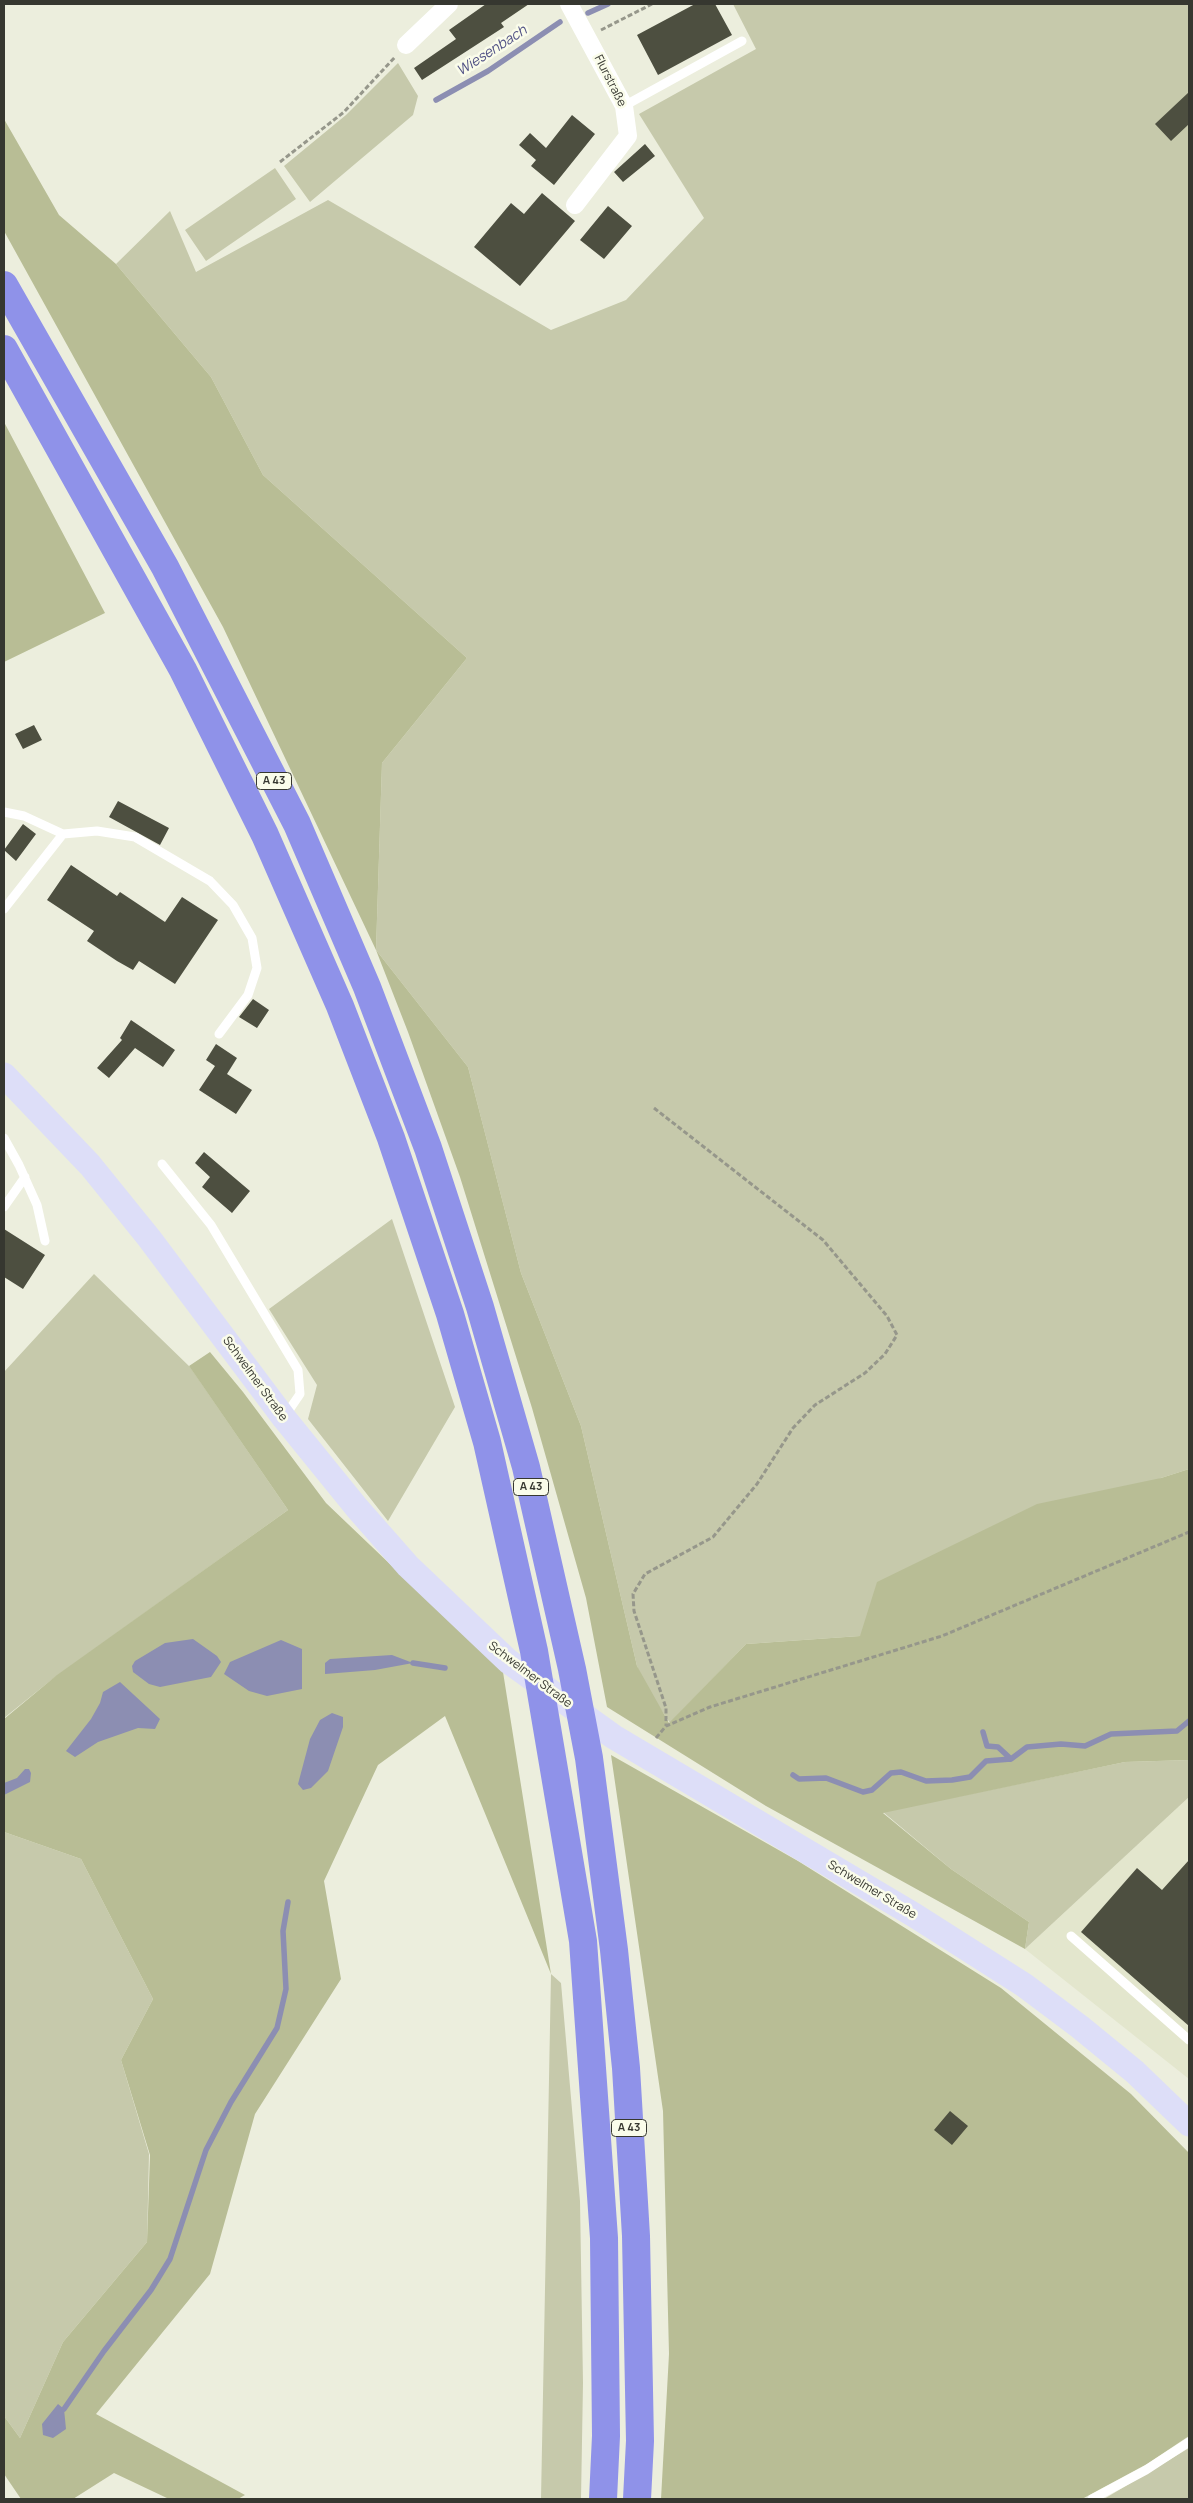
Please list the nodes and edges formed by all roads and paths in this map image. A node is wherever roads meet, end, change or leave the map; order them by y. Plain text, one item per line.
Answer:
1 (449, 4) edge
2 (569, 4) edge
3 (652, 4) edge
4 (587, 37) junction
5 (742, 41) dead end
6 (406, 45) joint
7 (624, 106) junction
8 (280, 162) dead end
9 (575, 205) dead end
10 (4, 285) edge
11 (4, 349) edge
12 (4, 812) edge
13 (63, 834) junction
14 (4, 909) edge
15 (219, 1034) dead end
16 (4, 1075) edge
17 (654, 1108) dead end
18 (4, 1138) edge
19 (162, 1164) dead end
20 (24, 1177) junction
21 (4, 1207) edge
22 (46, 1241) dead end
23 (284, 1418) junction
24 (1189, 1532) edge
25 (666, 1726) junction
26 (643, 1754) junction
27 (1071, 1936) dead end
28 (1189, 2040) edge
29 (1189, 2124) edge
30 (1189, 2442) edge
31 (604, 2499) edge
32 (637, 2499) edge
33 (1092, 2499) edge

1 - 6 street
2 - 4 street, Flurstraße
3 - 4 path
4 - 7 street, Flurstraße
5 - 7 lane
6 - 8 path
7 - 9 street, Flurstraße
10 - 32 highway, A 43
11 - 31 highway, A 43
12 - 13 lane
13 - 14 lane
13 - 15 lane
16 - 23 main road, Schwelmer Straße
17 - 25 path
18 - 20 lane
19 - 23 lane
20 - 21 lane
20 - 22 lane
23 - 26 main road, Schwelmer Straße
24 - 25 path
25 - 26 path
26 - 29 main road, Schwelmer Straße
27 - 28 lane
30 - 33 lane

